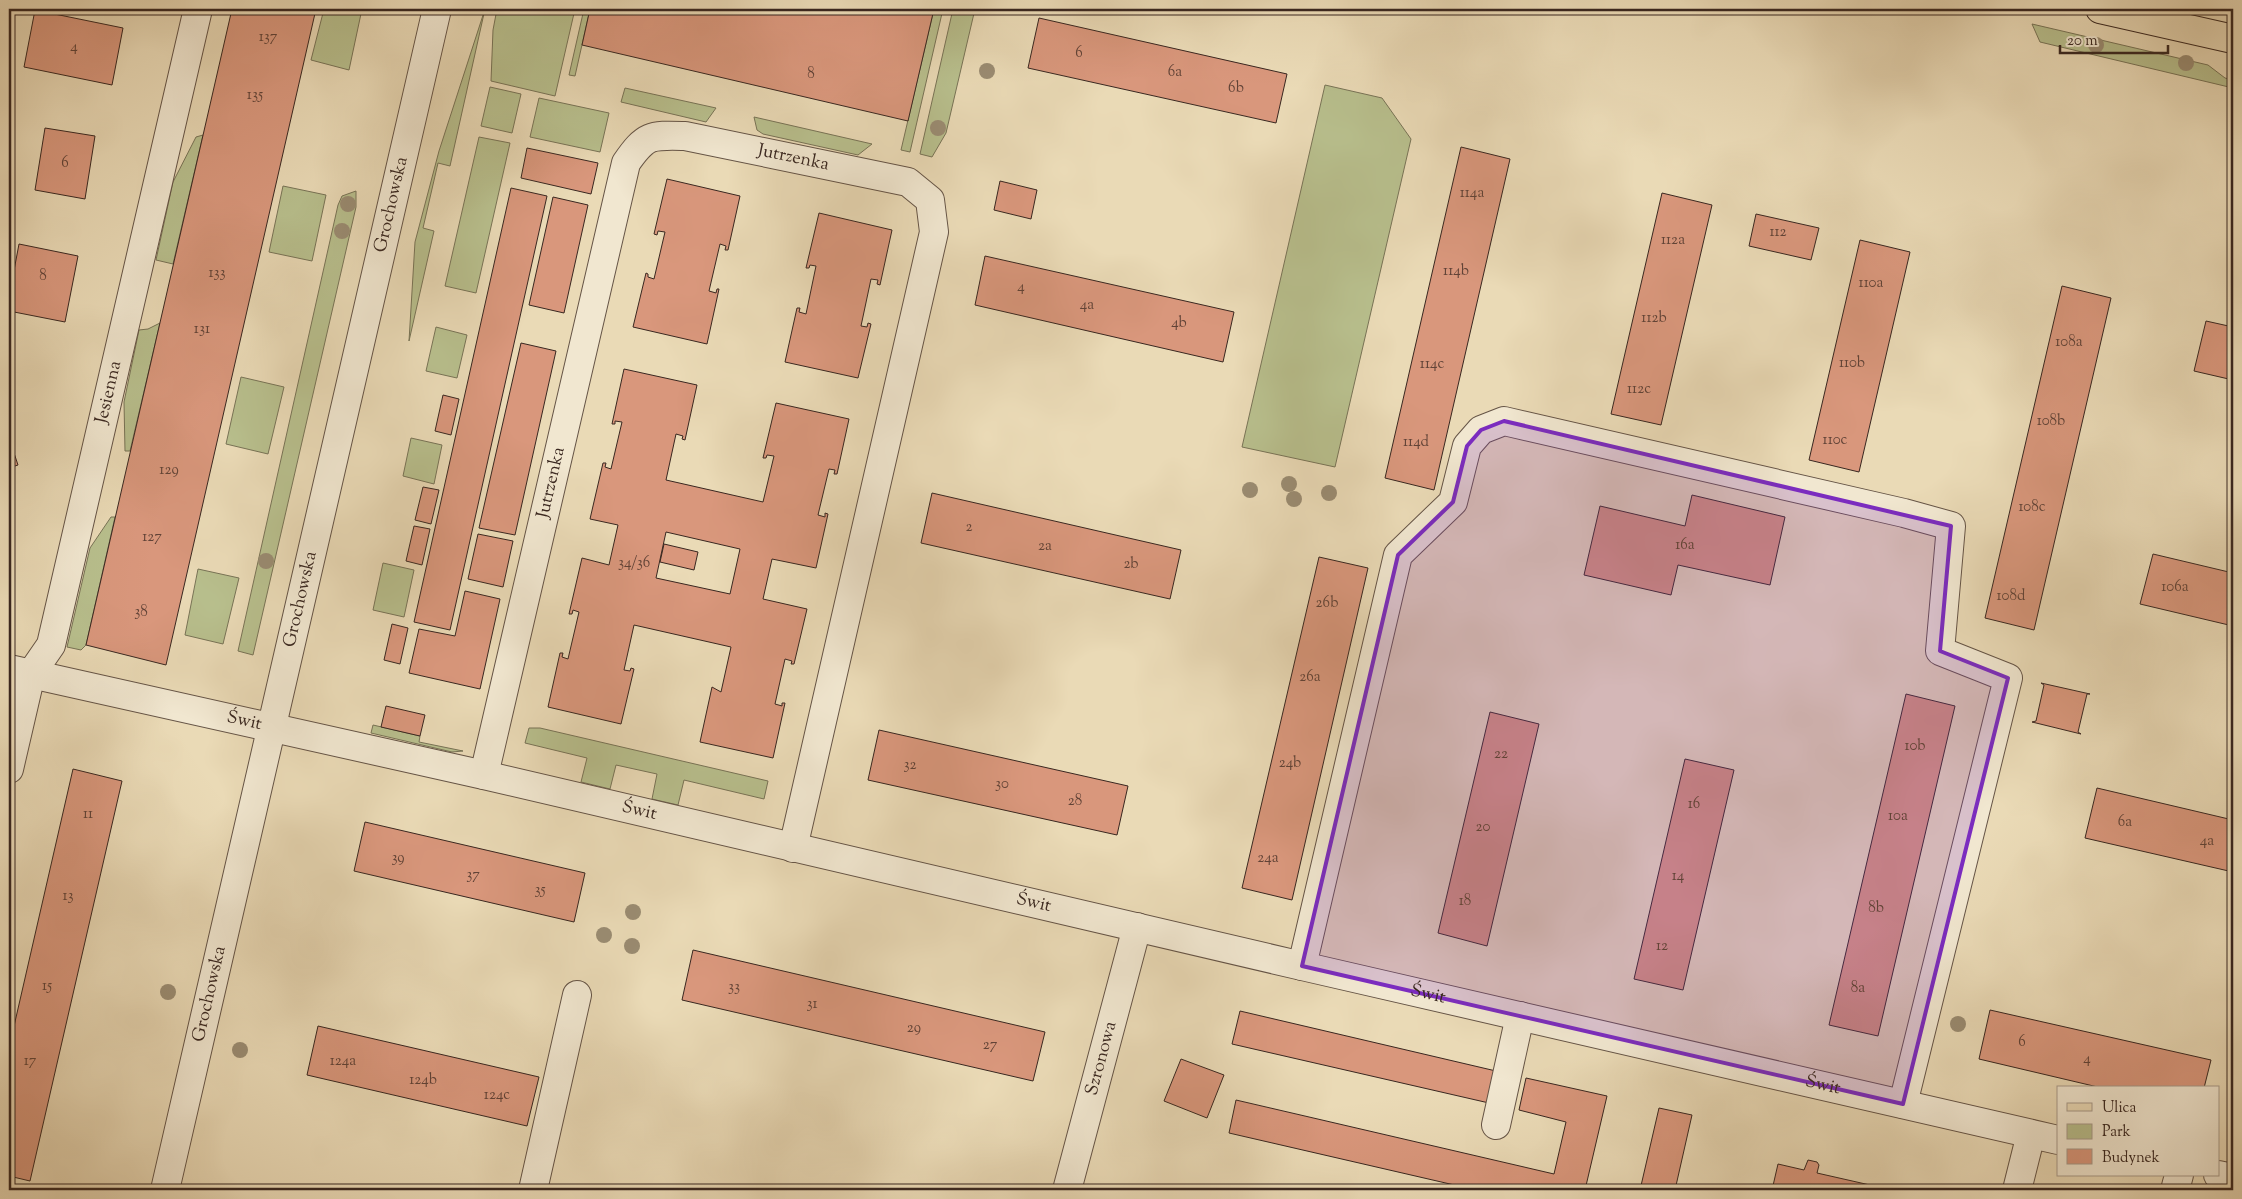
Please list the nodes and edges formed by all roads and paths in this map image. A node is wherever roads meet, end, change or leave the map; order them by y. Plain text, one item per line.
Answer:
1 (198, 9) edge
2 (438, 9) edge
3 (2100, 9) edge
4 (2233, 39) edge
5 (20, 672) edge
6 (272, 726) junction
7 (9, 769) edge
8 (484, 775) junction
9 (793, 848) junction
10 (1137, 928) junction
11 (1302, 966) junction
12 (577, 995) dead end
13 (1520, 1016) junction
14 (1903, 1104) junction
15 (1496, 1125) dead end
16 (2031, 1134) junction
17 (2057, 1140) edge
18 (2220, 1175) edge
19 (2179, 1176) edge
20 (2233, 1178) edge
21 (165, 1190) edge
22 (534, 1190) edge
23 (1067, 1190) edge
24 (2017, 1190) edge
25 (2175, 1190) edge

1 - 5 street, Jesienna
2 - 6 street, Grochowska
3 - 4 main road
5 - 6 street, Świt
5 - 7 street, Jesienna
6 - 8 street, Świt
6 - 21 street, Grochowska
8 - 9 street, Świt
8 - 9 street, Jutrzenka
9 - 10 street, Świt
10 - 11 street, Świt
10 - 23 street, Szronowa
11 - 13 street, Świt
11 - 14 street
12 - 22 street
13 - 14 street, Świt
13 - 15 street
14 - 16 street, Świt
16 - 17 street, Świt
16 - 24 street
18 - 20 street
19 - 25 street

